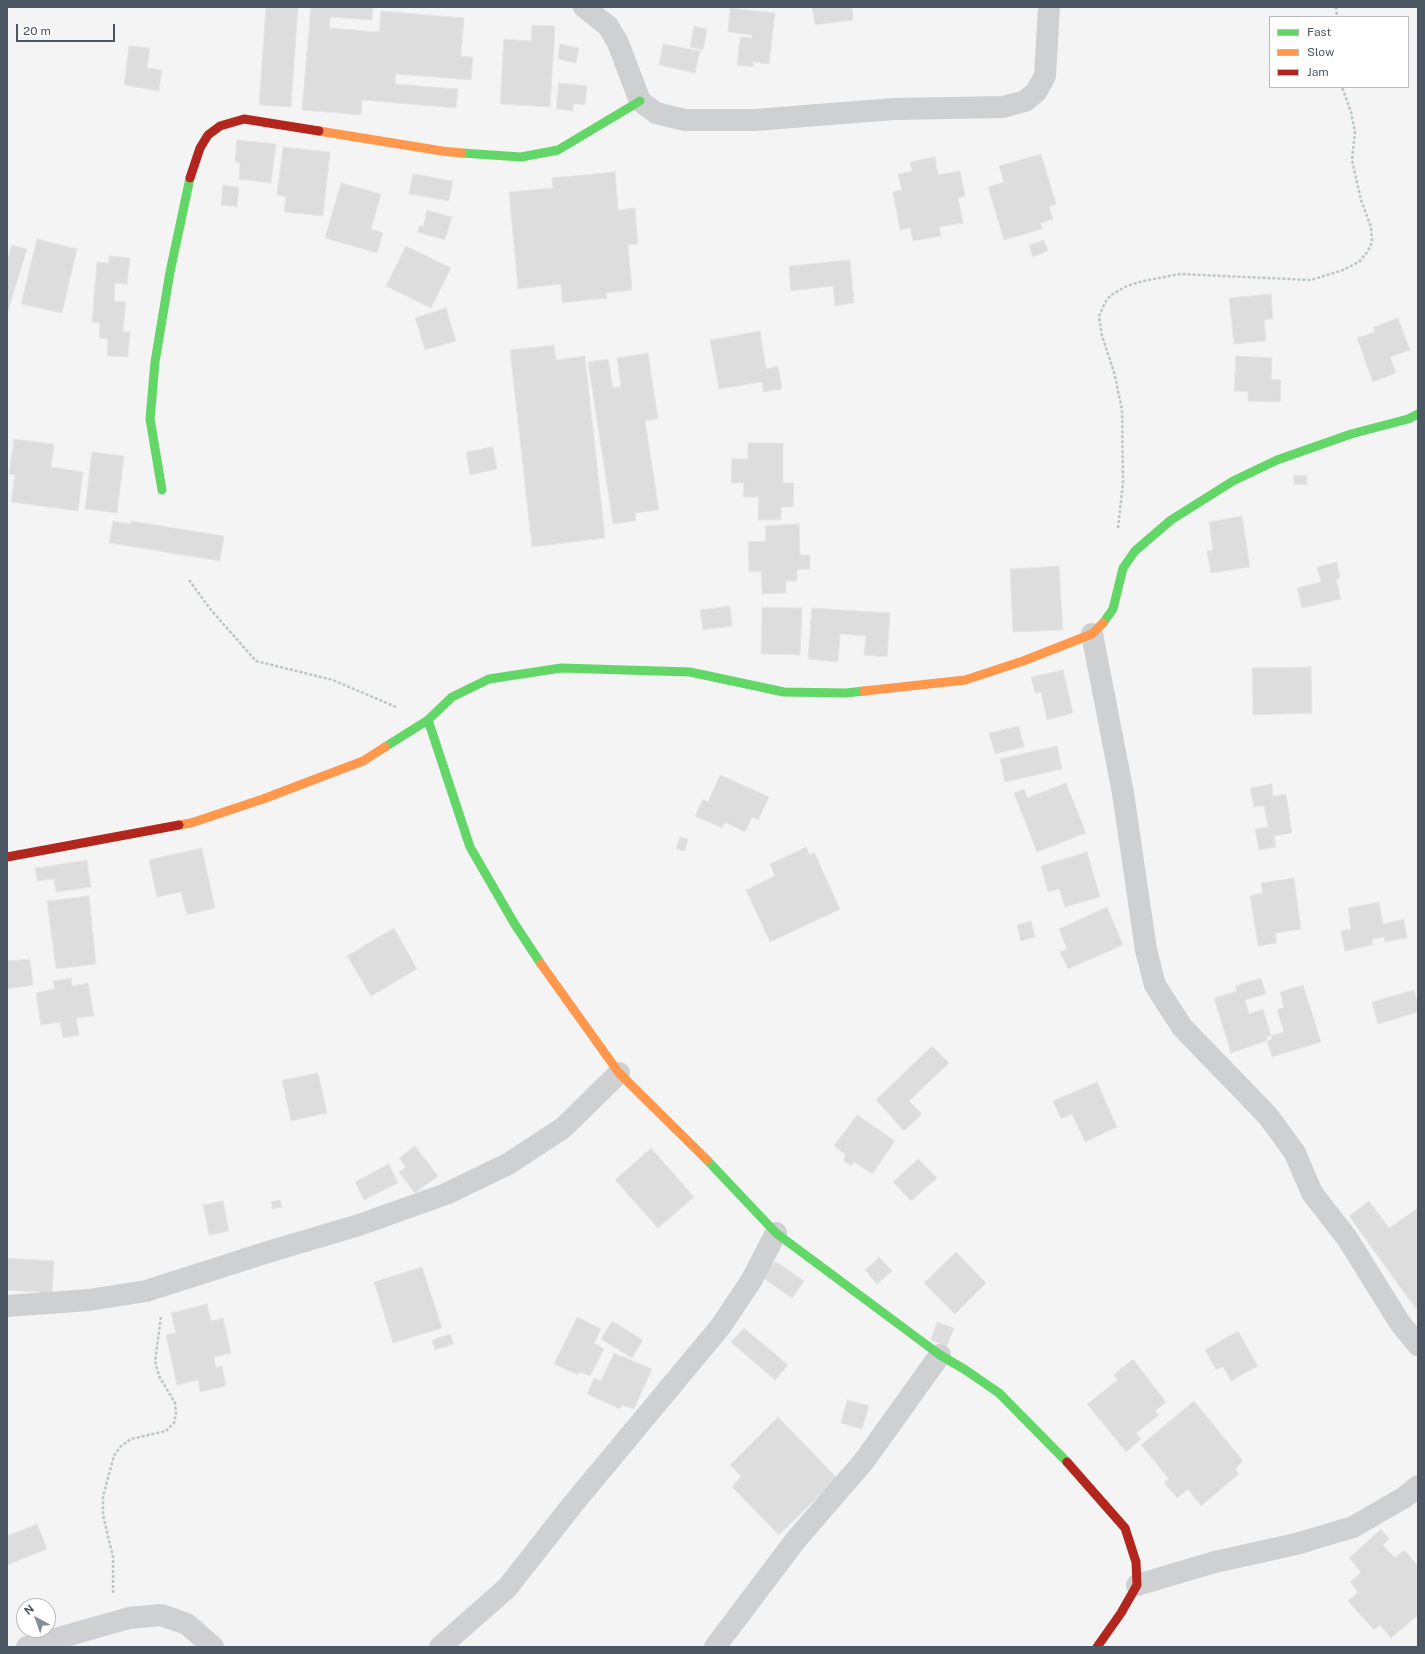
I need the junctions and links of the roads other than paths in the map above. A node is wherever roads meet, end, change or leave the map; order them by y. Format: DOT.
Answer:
graph roads {
  1 [pos="584,7"];
  2 [pos="1048,7"];
  3 [pos="640,101"];
  4 [pos="1418,414"];
  5 [pos="162,490"];
  6 [pos="1092,634"];
  7 [pos="428,720"];
  8 [pos="7,856"];
  9 [pos="619,1073"];
  10 [pos="776,1233"];
  11 [pos="7,1306"];
  12 [pos="1418,1345"];
  13 [pos="940,1355"];
  14 [pos="1418,1486"];
  15 [pos="1137,1585"];
  16 [pos="27,1647"];
  17 [pos="213,1647"];
  18 [pos="440,1647"];
  19 [pos="715,1647"];
  20 [pos="1096,1647"];
  1 -- 3 [label="street"];
  2 -- 3 [label="street"];
  3 -- 5 [label="street"];
  4 -- 6 [label="street"];
  6 -- 7 [label="street"];
  6 -- 12 [label="street"];
  7 -- 8 [label="street"];
  7 -- 9 [label="street"];
  9 -- 10 [label="street"];
  9 -- 11 [label="street"];
  10 -- 13 [label="street"];
  10 -- 18 [label="street"];
  13 -- 15 [label="street"];
  13 -- 19 [label="street"];
  14 -- 15 [label="street"];
  15 -- 20 [label="street"];
  16 -- 17 [label="street"];
}
